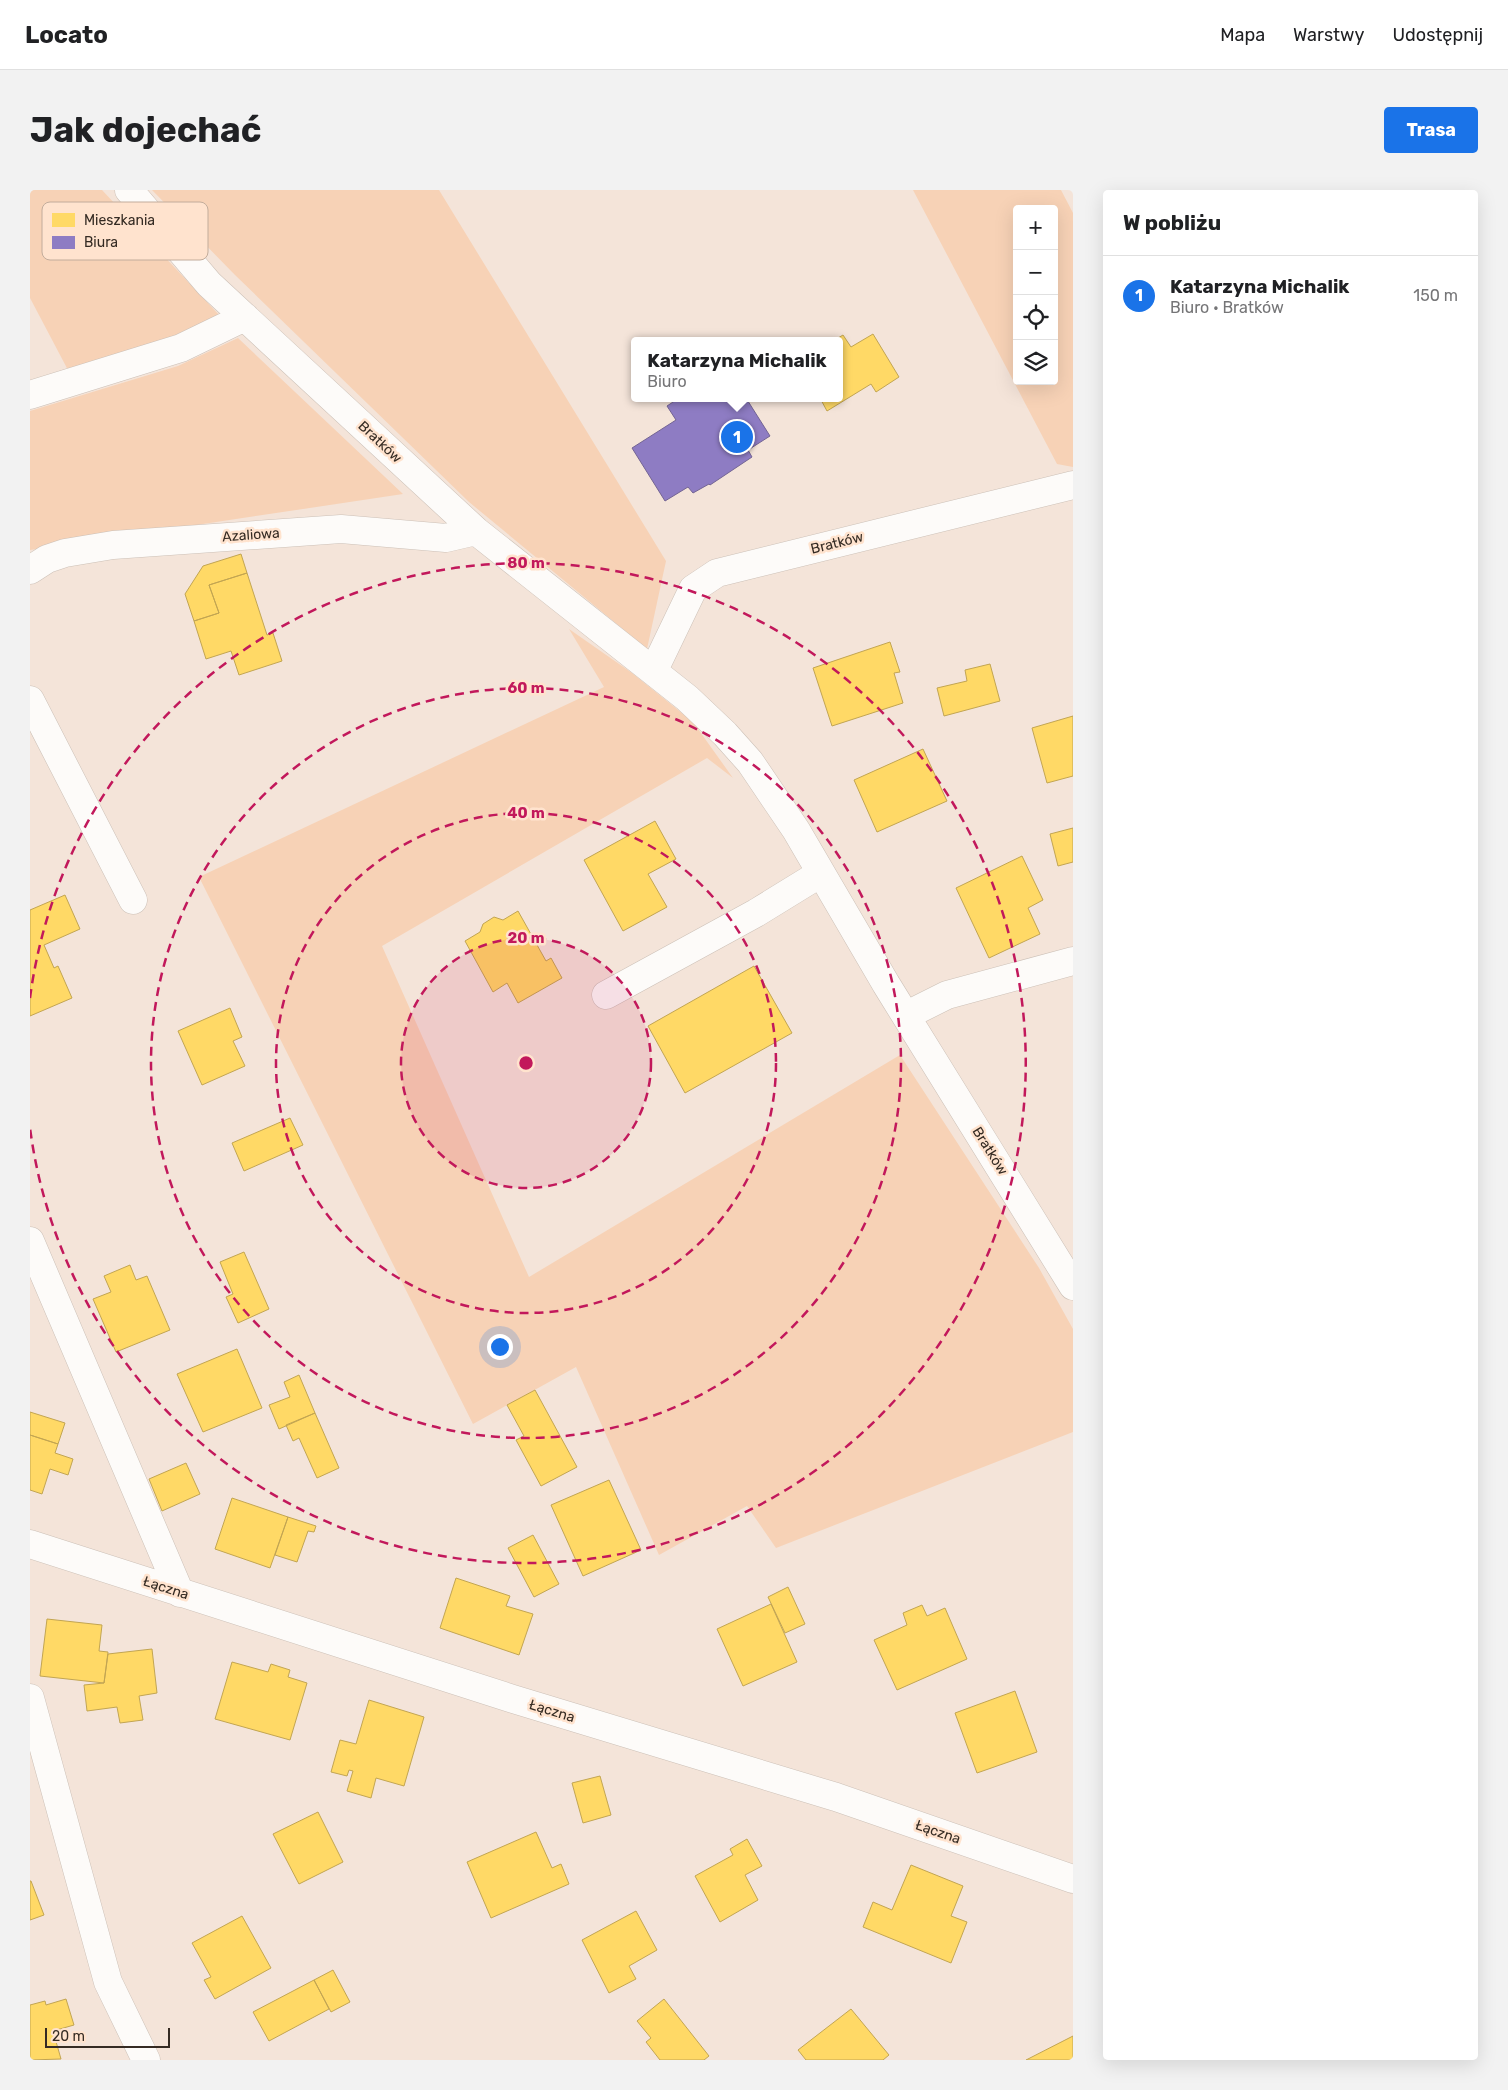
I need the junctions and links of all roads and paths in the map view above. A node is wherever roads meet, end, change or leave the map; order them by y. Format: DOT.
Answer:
graph roads {
  1 [pos="129,190"];
  2 [pos="139,202"];
  3 [pos="189,260"];
  4 [pos="245,317"];
  5 [pos="30,395"];
  6 [pos="1073,485"];
  7 [pos="476,531"];
  8 [pos="30,570"];
  9 [pos="654,670"];
  10 [pos="30,700"];
  11 [pos="820,873"];
  12 [pos="133,900"];
  13 [pos="1073,962"];
  14 [pos="606,995"];
  15 [pos="906,1015"];
  16 [pos="30,1241"];
  17 [pos="1073,1286"];
  18 [pos="30,1544"];
  19 [pos="180,1593"];
  20 [pos="30,1698"];
  21 [pos="1073,1879"];
  22 [pos="146,2060"];
  1 -- 2 [label="street, Bratków"];
  3 -- 4 [label="street, Bratków"];
  4 -- 5 [label="street"];
  4 -- 7 [label="street, Bratków"];
  6 -- 9 [label="street, Bratków"];
  7 -- 8 [label="street, Azaliowa"];
  7 -- 9 [label="street, Bratków"];
  9 -- 11 [label="street, Bratków"];
  10 -- 12 [label="street"];
  11 -- 14 [label="street"];
  11 -- 15 [label="street, Bratków"];
  13 -- 15 [label="street"];
  15 -- 17 [label="street, Bratków"];
  16 -- 19 [label="street"];
  18 -- 19 [label="street, Łączna"];
  19 -- 21 [label="street, Łączna"];
  20 -- 22 [label="street"];
}
